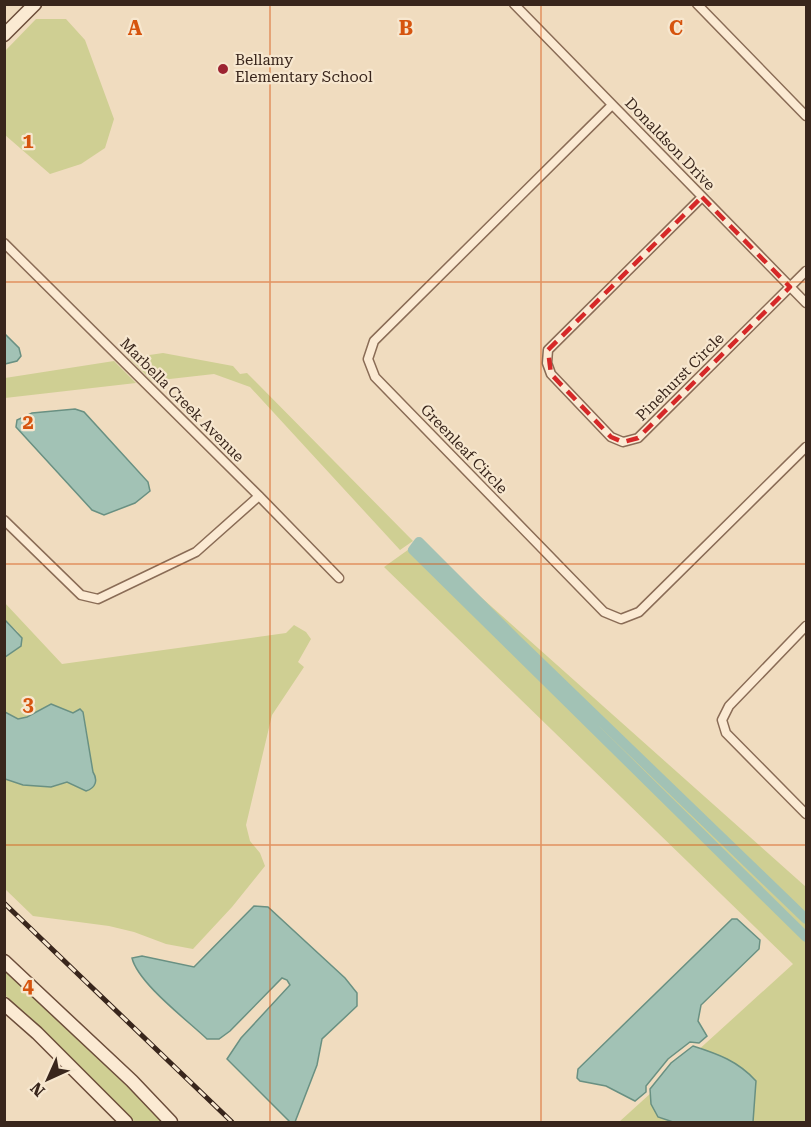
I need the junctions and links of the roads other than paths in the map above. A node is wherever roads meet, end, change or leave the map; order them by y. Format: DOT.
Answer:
graph roads {
  1 [pos="35,4"];
  2 [pos="514,4"];
  3 [pos="697,4"];
  4 [pos="4,35"];
  5 [pos="612,105"];
  6 [pos="807,116"];
  7 [pos="702,196"];
  8 [pos="4,243"];
  9 [pos="807,271"];
  10 [pos="790,287"];
  11 [pos="807,303"];
  12 [pos="807,447"];
  13 [pos="259,496"];
  14 [pos="4,520"];
  15 [pos="339,578"];
  16 [pos="807,626"];
  17 [pos="799,633"];
  18 [pos="807,640"];
  19 [pos="807,814"];
  20 [pos="4,961"];
  21 [pos="4,1004"];
  22 [pos="126,1122"];
  23 [pos="171,1122"];
  1 -- 4 [label="main road"];
  2 -- 5 [label="street, Donaldson Drive"];
  3 -- 6 [label="street"];
  5 -- 7 [label="street, Donaldson Drive"];
  5 -- 12 [label="street, Greenleaf Circle"];
  7 -- 10 [label="street, Donaldson Drive"];
  7 -- 10 [label="street, Pinehurst Circle"];
  8 -- 13 [label="street, Marbella Creek Avenue"];
  9 -- 10 [label="street"];
  10 -- 11 [label="street, Donaldson Drive"];
  13 -- 14 [label="street"];
  13 -- 15 [label="street, Marbella Creek Avenue"];
  16 -- 17 [label="street"];
  17 -- 18 [label="street"];
  17 -- 19 [label="street"];
  20 -- 23 [label="main road"];
  21 -- 22 [label="main road"];
}
